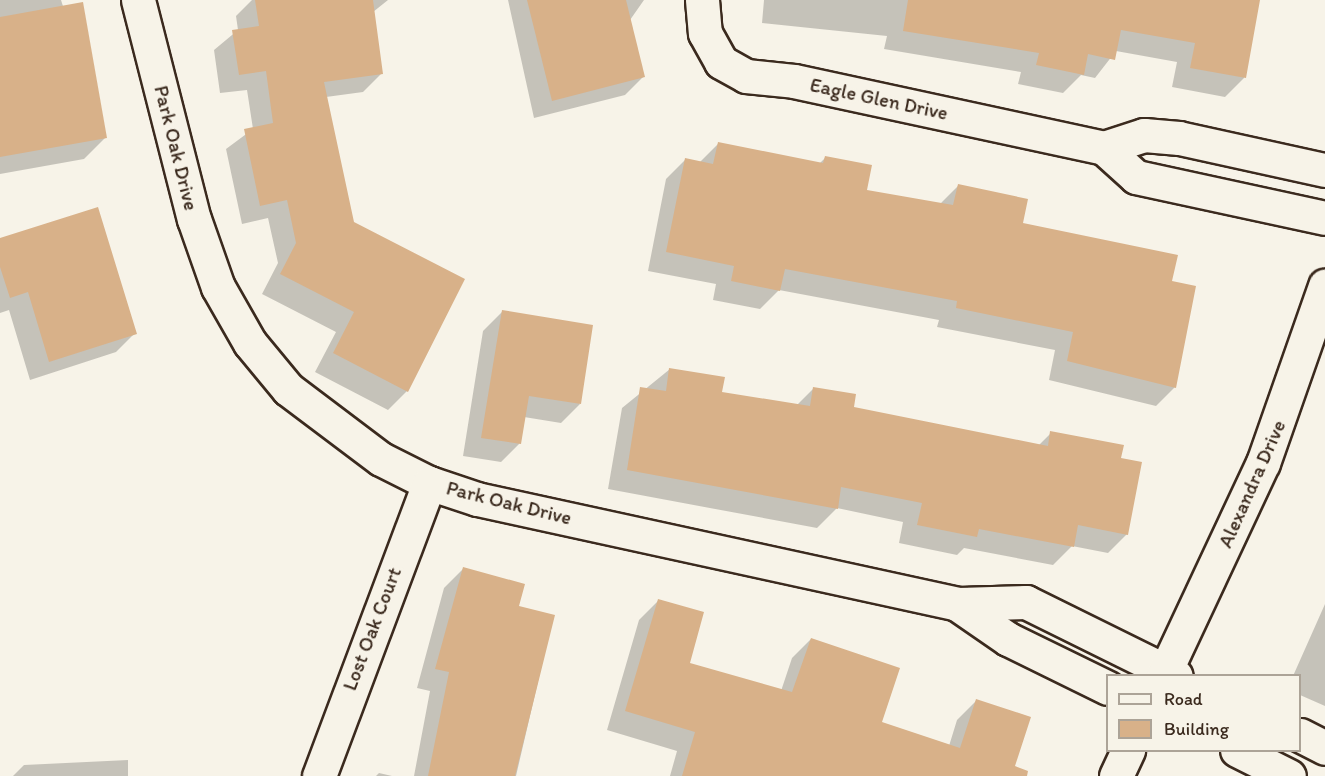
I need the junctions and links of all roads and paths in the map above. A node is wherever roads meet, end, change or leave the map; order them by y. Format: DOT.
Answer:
graph roads {
  1 [pos="138,0"];
  2 [pos="702,0"];
  3 [pos="1104,148"];
  4 [pos="1229,148"];
  5 [pos="1325,170"];
  6 [pos="1218,197"];
  7 [pos="1325,218"];
  8 [pos="1325,286"];
  9 [pos="429,483"];
  10 [pos="957,604"];
  11 [pos="1074,626"];
  12 [pos="1056,663"];
  13 [pos="1169,674"];
  14 [pos="1106,688"];
  15 [pos="1301,736"];
  16 [pos="1325,748"];
  17 [pos="1127,752"];
  18 [pos="1253,754"];
  19 [pos="319,776"];
  20 [pos="1116,776"];
  21 [pos="1289,776"];
  1 -- 9 [label="street, Park Oak Drive"];
  2 -- 3 [label="street, Eagle Glen Drive"];
  3 -- 4 [label="street"];
  3 -- 6 [label="street, Eagle Glen Drive"];
  4 -- 5 [label="street"];
  4 -- 6 [label="street"];
  6 -- 7 [label="street, Eagle Glen Drive"];
  8 -- 13 [label="street, Alexandra Drive"];
  9 -- 10 [label="street, Park Oak Drive"];
  9 -- 19 [label="street, Lost Oak Court"];
  10 -- 11 [label="street, Park Oak Drive"];
  10 -- 12 [label="street, Park Oak Drive"];
  11 -- 12 [label="street"];
  11 -- 13 [label="street, Park Oak Drive"];
  12 -- 14 [label="street, Park Oak Drive"];
  15 -- 16 [label="street"];
  17 -- 20 [label="street"];
  18 -- 21 [label="street"];
}
